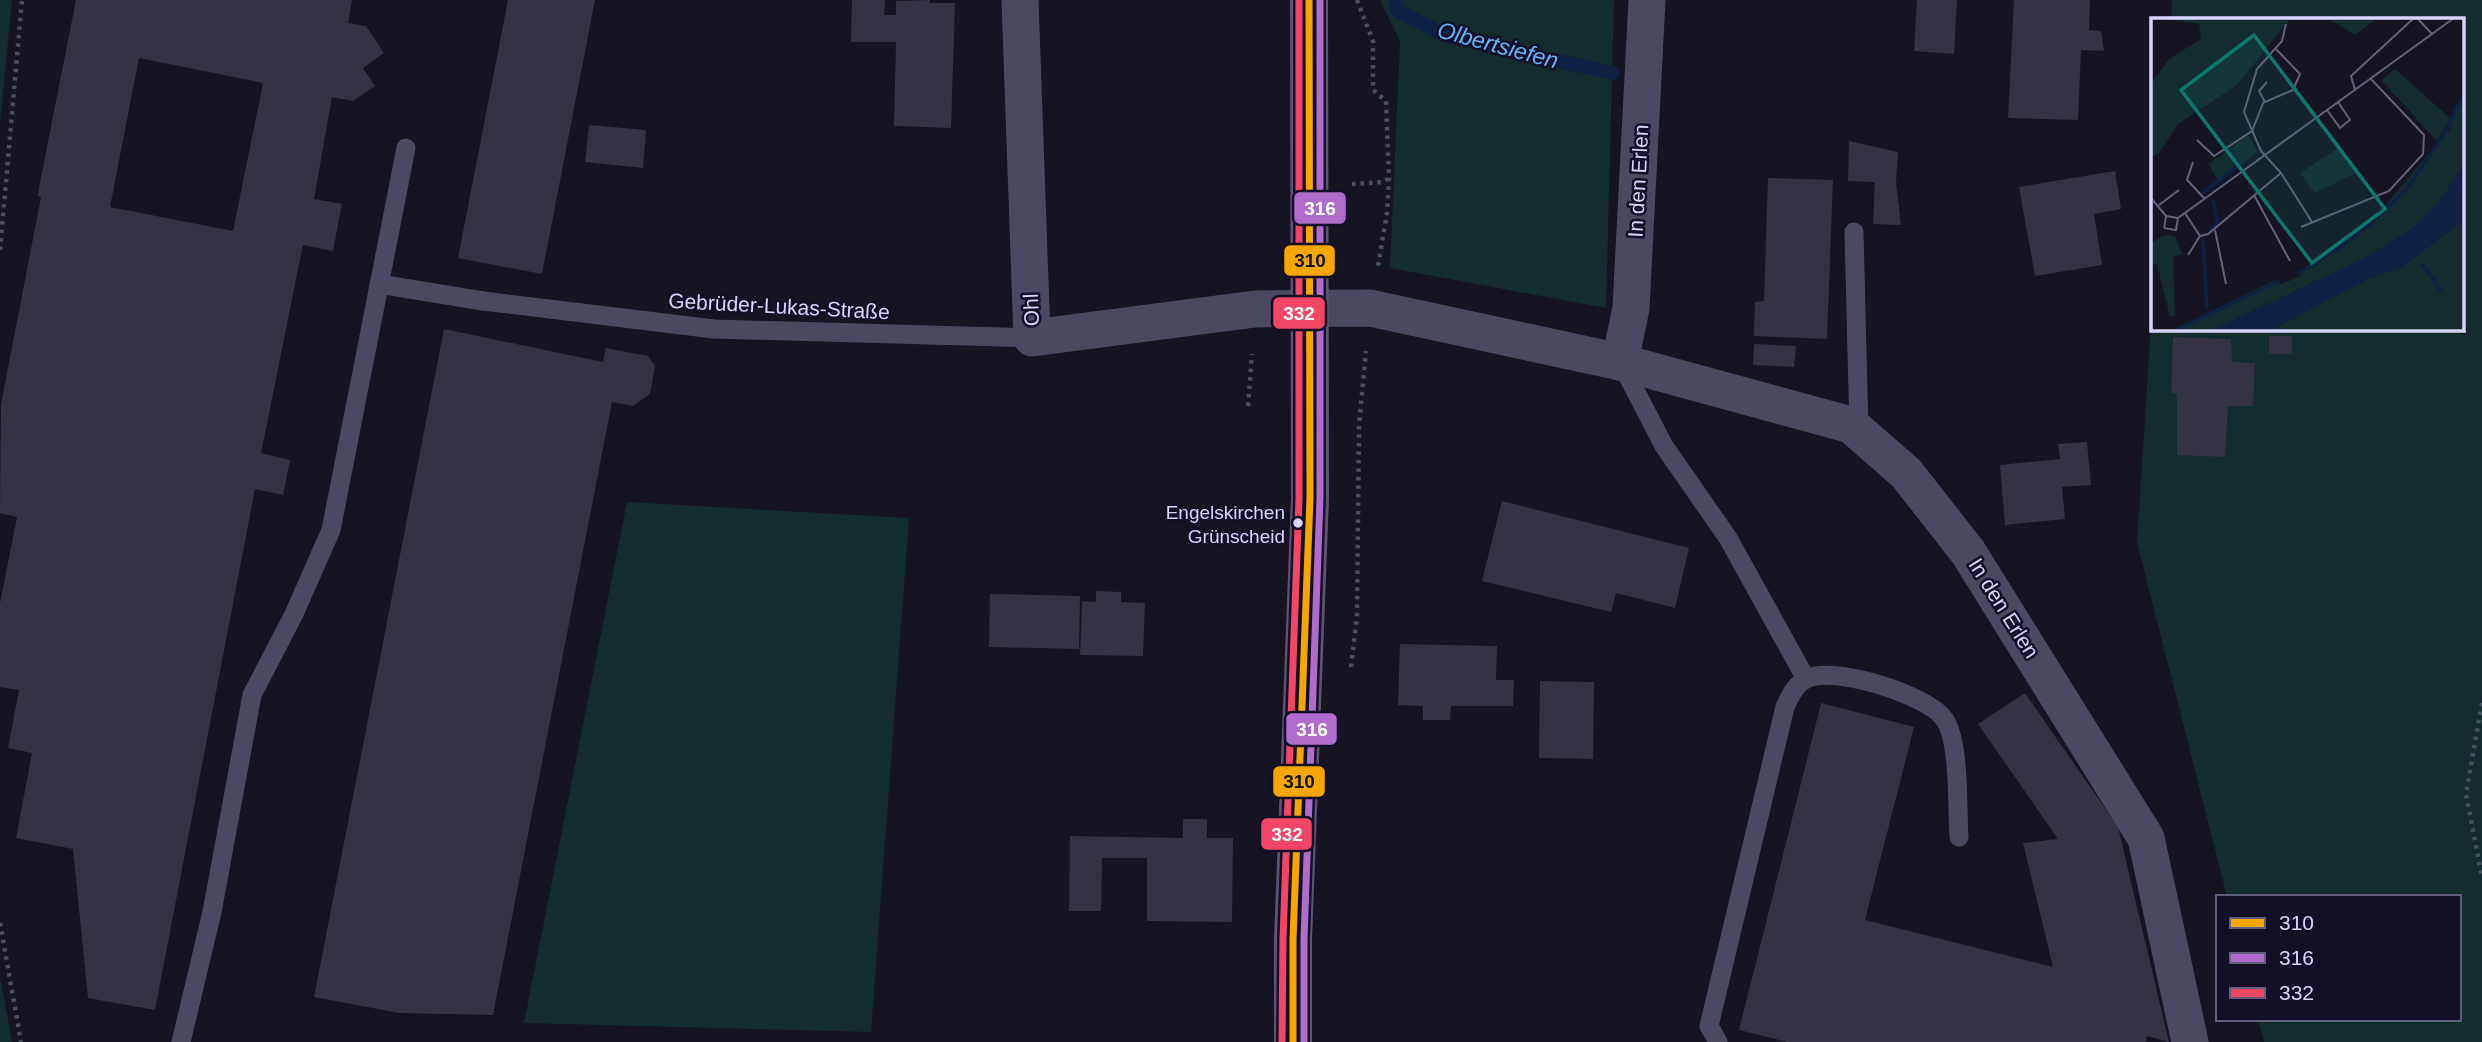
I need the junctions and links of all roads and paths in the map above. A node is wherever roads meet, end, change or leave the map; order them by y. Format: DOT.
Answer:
graph roads {
  1 [pos="22,0"];
  2 [pos="1020,0"];
  3 [pos="1309,0"];
  4 [pos="1357,0"];
  5 [pos="1647,0"];
  6 [pos="406,148"];
  7 [pos="1854,232"];
  8 [pos="0,250"];
  9 [pos="379,284"];
  10 [pos="1311,307"];
  11 [pos="1370,308"];
  12 [pos="1255,309"];
  13 [pos="1032,338"];
  14 [pos="1620,362"];
  15 [pos="1248,406"];
  16 [pos="1859,432"];
  17 [pos="1350,679"];
  18 [pos="1806,679"];
  19 [pos="2482,703"];
  20 [pos="1959,837"];
  21 [pos="2482,877"];
  22 [pos="0,923"];
  23 [pos="21,1042"];
  24 [pos="181,1042"];
  25 [pos="1293,1042"];
  26 [pos="1718,1042"];
  27 [pos="2190,1042"];
  1 -- 8 [label="path"];
  2 -- 13 [label="street, Ohl"];
  3 -- 10 [label="main road"];
  4 -- 11 [label="path"];
  5 -- 14 [label="street, In den Erlen"];
  6 -- 9 [label="lane"];
  7 -- 16 [label="lane"];
  9 -- 13 [label="lane, Gebrüder-Lukas-Straße"];
  9 -- 24 [label="lane"];
  10 -- 11 [label="street, In den Erlen"];
  10 -- 12 [label="street, Ohl"];
  10 -- 25 [label="main road"];
  11 -- 14 [label="street, In den Erlen"];
  11 -- 17 [label="path"];
  12 -- 13 [label="street, Ohl"];
  12 -- 15 [label="path"];
  14 -- 16 [label="street, In den Erlen"];
  14 -- 18 [label="lane"];
  16 -- 27 [label="street, In den Erlen"];
  18 -- 20 [label="lane"];
  18 -- 26 [label="lane"];
  19 -- 21 [label="path"];
  22 -- 23 [label="path"];
}
